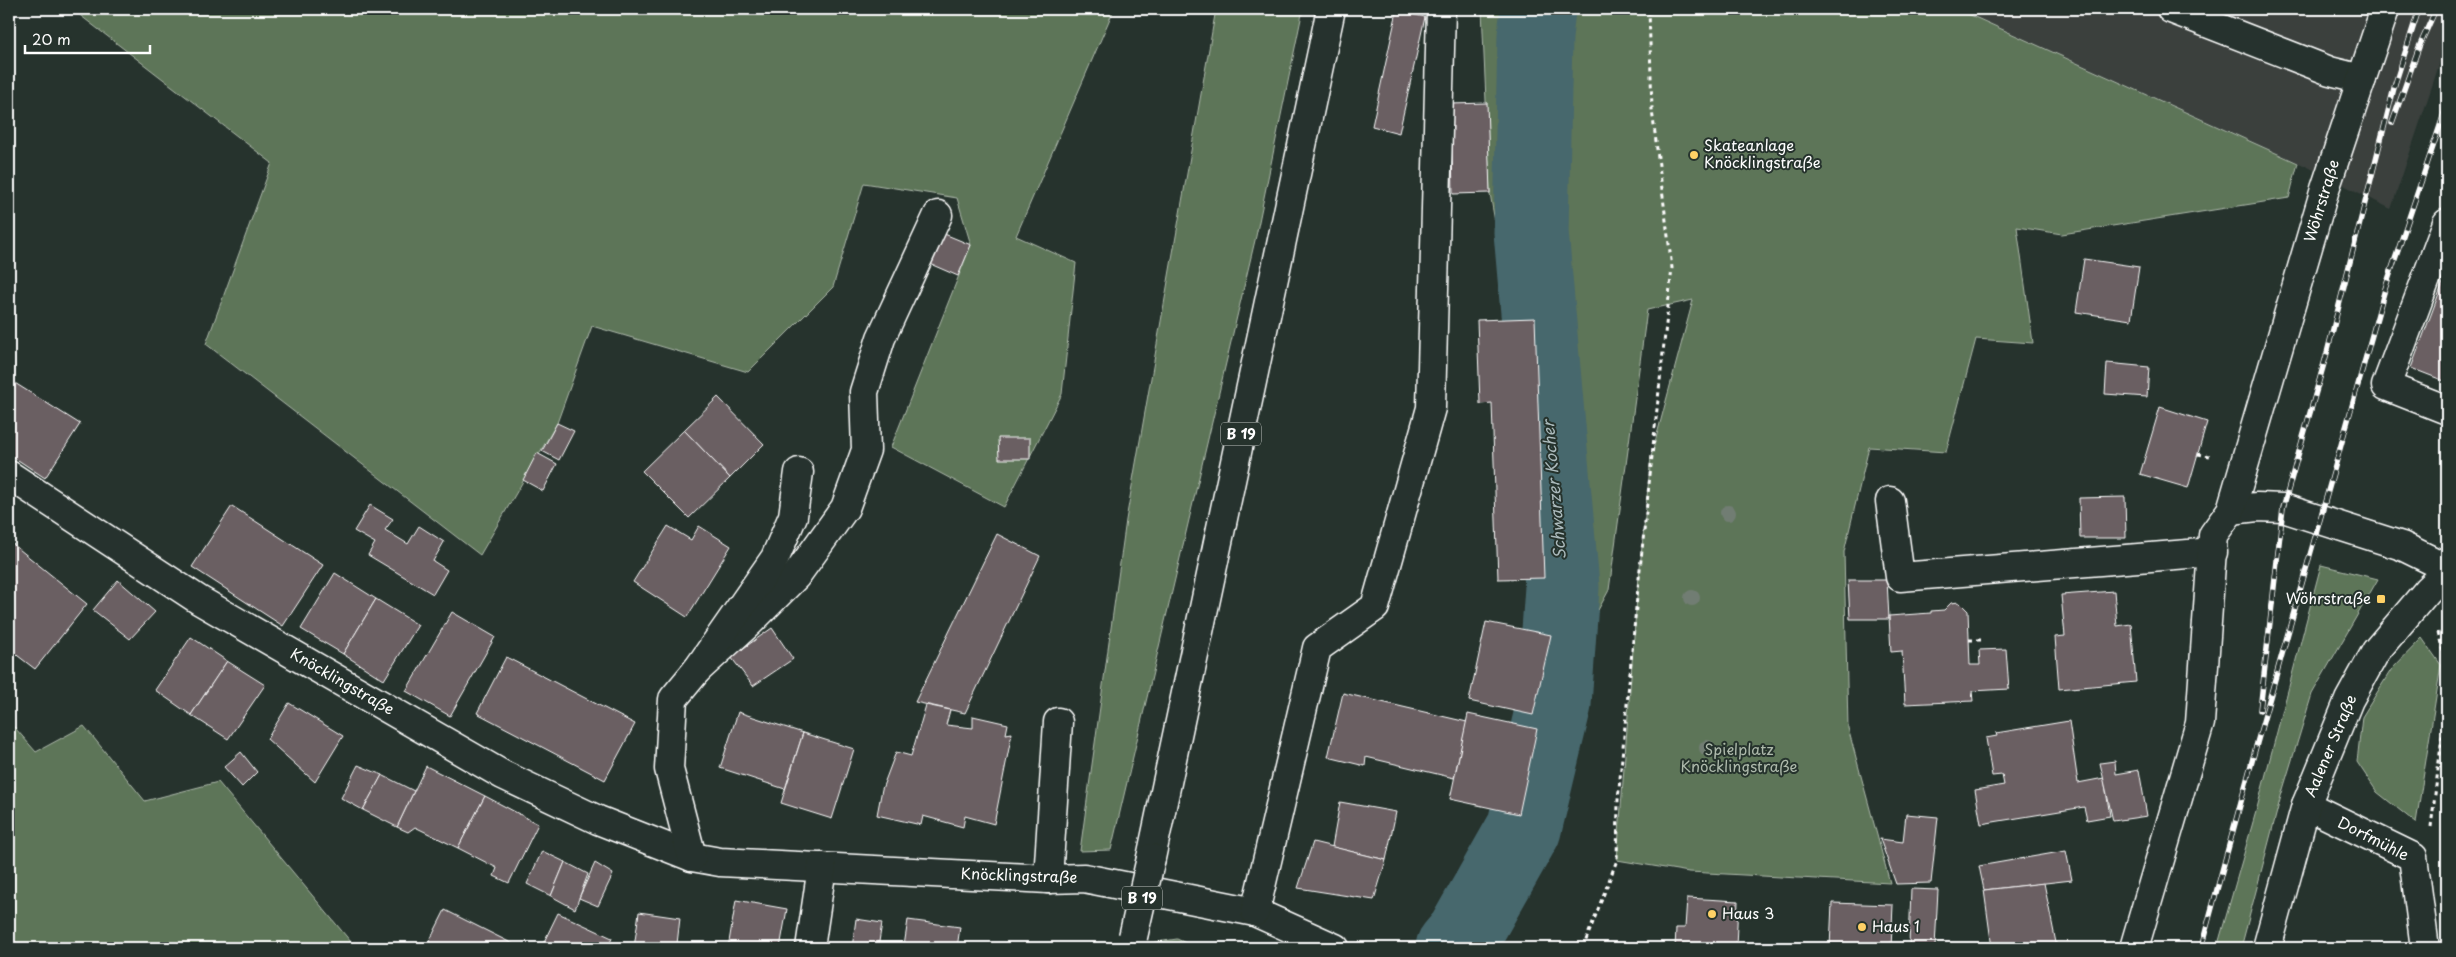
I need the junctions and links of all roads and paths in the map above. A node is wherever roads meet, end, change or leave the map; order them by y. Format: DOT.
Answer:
graph roads {
  1 [pos="1331,9"];
  2 [pos="1441,9"];
  3 [pos="1648,9"];
  4 [pos="2171,9"];
  5 [pos="2384,9"];
  6 [pos="2362,79"];
  7 [pos="938,215"];
  8 [pos="2447,223"];
  9 [pos="2447,410"];
  10 [pos="2198,454"];
  11 [pos="2209,456"];
  12 [pos="799,472"];
  13 [pos="9,475"];
  14 [pos="1890,501"];
  15 [pos="2231,510"];
  16 [pos="2213,552"];
  17 [pos="2447,570"];
  18 [pos="1969,640"];
  19 [pos="1982,640"];
  20 [pos="696,670"];
  21 [pos="2447,696"];
  22 [pos="1058,722"];
  23 [pos="2306,805"];
  24 [pos="692,857"];
  25 [pos="2413,857"];
  26 [pos="822,867"];
  27 [pos="1048,879"];
  28 [pos="1255,912"];
  29 [pos="1131,943"];
  30 [pos="810,948"];
  31 [pos="1335,948"];
  32 [pos="1583,948"];
  33 [pos="2134,948"];
  34 [pos="2267,948"];
  35 [pos="2425,948"];
  1 -- 29 [label="main road, B 19, bridge"];
  2 -- 28 [label="main road"];
  3 -- 32 [label="path"];
  4 -- 6 [label="main road"];
  5 -- 6 [label="main road, Wöhrstraße"];
  6 -- 15 [label="main road, Wöhrstraße"];
  7 -- 20 [label="main road"];
  8 -- 9 [label="main road"];
  10 -- 11 [label="path"];
  12 -- 20 [label="main road"];
  13 -- 24 [label="main road, Knöcklingstraße"];
  14 -- 16 [label="main road"];
  15 -- 16 [label="main road, Wöhrstraße"];
  15 -- 17 [label="main road"];
  16 -- 33 [label="main road, Wöhrstraße"];
  17 -- 23 [label="main road, Aalener Straße"];
  18 -- 19 [label="path"];
  20 -- 24 [label="main road"];
  21 -- 25 [label="path"];
  22 -- 27 [label="main road"];
  23 -- 25 [label="main road, Dorfmühle"];
  23 -- 34 [label="main road, Aalener Straße"];
  24 -- 26 [label="main road, Knöcklingstraße"];
  25 -- 35 [label="main road, Dorfmühle"];
  26 -- 27 [label="main road, Knöcklingstraße"];
  26 -- 30 [label="main road"];
  27 -- 28 [label="main road, Knöcklingstraße"];
  28 -- 31 [label="main road, Knöcklingstraße"];
}
